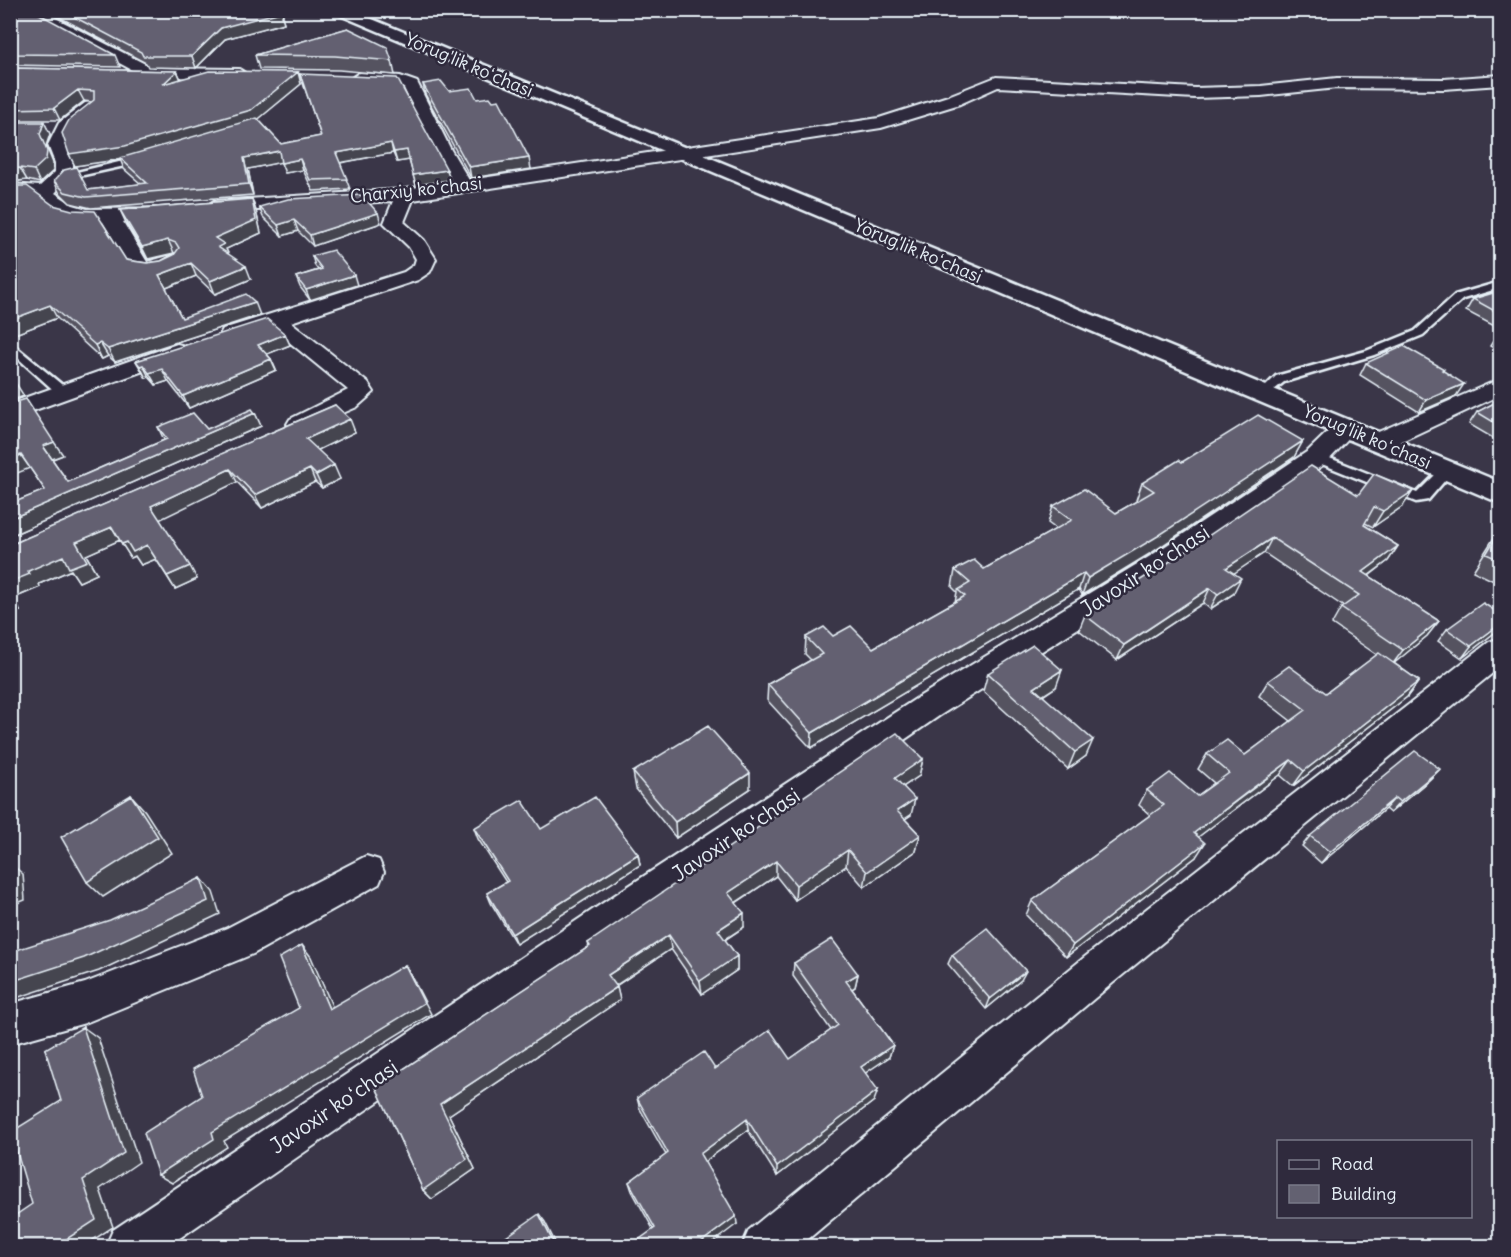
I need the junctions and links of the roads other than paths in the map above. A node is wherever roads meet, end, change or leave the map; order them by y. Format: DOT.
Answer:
graph roads {
  1 [pos="335,10"];
  2 [pos="25,17"];
  3 [pos="109,72"];
  4 [pos="150,73"];
  5 [pos="259,75"];
  6 [pos="339,77"];
  7 [pos="1500,80"];
  8 [pos="91,107"];
  9 [pos="43,127"];
  10 [pos="65,127"];
  11 [pos="684,154"];
  12 [pos="148,158"];
  13 [pos="61,177"];
  14 [pos="464,186"];
  15 [pos="10,190"];
  16 [pos="45,192"];
  17 [pos="405,195"];
  18 [pos="110,216"];
  19 [pos="172,261"];
  20 [pos="1500,285"];
  21 [pos="274,319"];
  22 [pos="10,345"];
  23 [pos="1500,386"];
  24 [pos="63,392"];
  25 [pos="1264,394"];
  26 [pos="10,412"];
  27 [pos="1346,429"];
  28 [pos="273,435"];
  29 [pos="1378,442"];
  30 [pos="1317,457"];
  31 [pos="1447,471"];
  32 [pos="1500,493"];
  33 [pos="1500,650"];
  34 [pos="366,872"];
  35 [pos="10,1024"];
  36 [pos="129,1246"];
  37 [pos="765,1246"];
  1 -- 11 [label="main road, Yorug'lik koʻchasi"];
  2 -- 4 [label="street"];
  3 -- 4 [label="street"];
  4 -- 5 [label="street"];
  6 -- 14 [label="street"];
  7 -- 11 [label="street, Charxiy koʻchasi"];
  8 -- 10 [label="street"];
  9 -- 10 [label="street"];
  10 -- 13 [label="street"];
  11 -- 14 [label="street, Charxiy koʻchasi"];
  11 -- 25 [label="main road, Yorug'lik koʻchasi"];
  12 -- 13 [label="lane"];
  13 -- 16 [label="street"];
  14 -- 17 [label="street, Charxiy koʻchasi"];
  15 -- 16 [label="street"];
  16 -- 18 [label="street, Charxiy koʻchasi"];
  17 -- 18 [label="street, Charxiy koʻchasi"];
  17 -- 21 [label="street"];
  18 -- 19 [label="street"];
  20 -- 25 [label="lane"];
  21 -- 24 [label="street"];
  21 -- 28 [label="street"];
  22 -- 24 [label="lane"];
  23 -- 29 [label="street"];
  24 -- 26 [label="street"];
  25 -- 27 [label="main road, Yorug'lik koʻchasi"];
  27 -- 29 [label="main road, Yorug'lik koʻchasi"];
  27 -- 30 [label="street, Javoxir koʻchasi"];
  29 -- 31 [label="main road, Yorug'lik koʻchasi"];
  30 -- 31 [label="lane"];
  30 -- 36 [label="street, Javoxir koʻchasi"];
  31 -- 32 [label="main road, Yorug'lik koʻchasi"];
  33 -- 37 [label="street"];
  34 -- 35 [label="street"];
}
